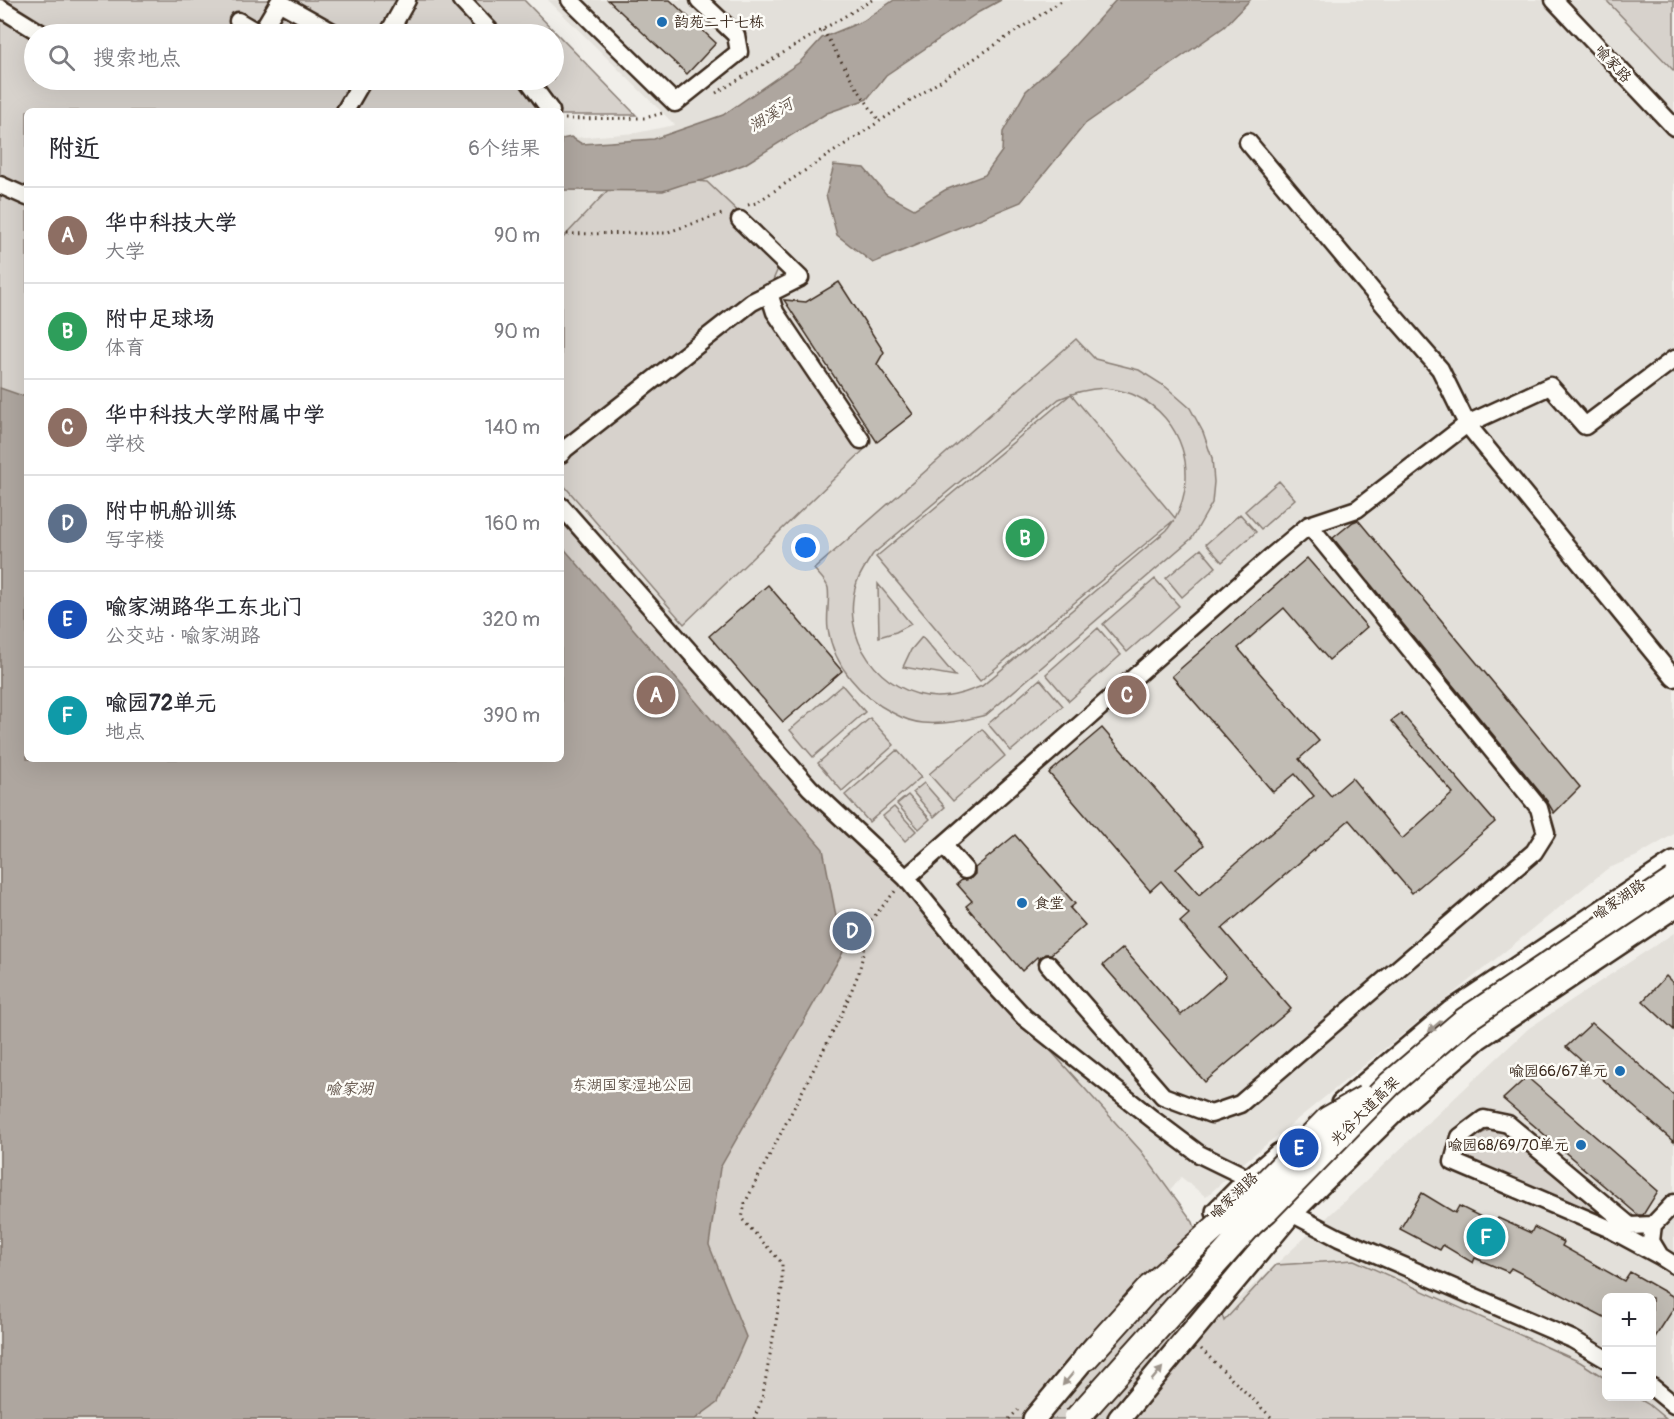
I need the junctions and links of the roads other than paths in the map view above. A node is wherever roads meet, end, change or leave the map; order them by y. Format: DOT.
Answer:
graph roads {
  1 [pos="407,0"];
  2 [pos="460,0"];
  3 [pos="699,0"];
  4 [pos="1556,1"];
  5 [pos="581,4"];
  6 [pos="0,8"];
  7 [pos="238,21"];
  8 [pos="26,24"];
  9 [pos="243,24"];
  10 [pos="266,24"];
  11 [pos="318,24"];
  12 [pos="394,24"];
  13 [pos="483,24"];
  14 [pos="357,90"];
  15 [pos="535,90"];
  16 [pos="347,108"];
  17 [pos="549,108"];
  18 [pos="1674,127"];
  19 [pos="1248,142"];
  20 [pos="0,185"];
  21 [pos="24,196"];
  22 [pos="739,212"];
  23 [pos="769,293"];
  24 [pos="1674,359"];
  25 [pos="1467,424"];
  26 [pos="861,440"];
  27 [pos="564,450"];
  28 [pos="564,509"];
  29 [pos="1309,525"];
  30 [pos="1674,678"];
  31 [pos="944,846"];
  32 [pos="1674,863"];
  33 [pos="965,870"];
  34 [pos="906,878"];
  35 [pos="1674,880"];
  36 [pos="1674,891"];
  37 [pos="1674,907"];
  38 [pos="1048,964"];
  39 [pos="1390,1084"];
  40 [pos="1248,1181"];
  41 [pos="1674,1203"];
  42 [pos="1291,1213"];
  43 [pos="1653,1226"];
  44 [pos="1667,1260"];
  45 [pos="1602,1357"];
  46 [pos="1086,1358"];
  47 [pos="1656,1390"];
  48 [pos="1674,1405"];
  49 [pos="1034,1419"];
  50 [pos="1076,1419"];
  51 [pos="1096,1419"];
  52 [pos="1119,1419"];
  1 -- 12 [label="street"];
  2 -- 13 [label="street"];
  3 -- 5 [label="street"];
  4 -- 18 [label="street, 喻家路"];
  6 -- 8 [label="street"];
  7 -- 9 [label="street"];
  10 -- 11 [label="street"];
  14 -- 16 [label="street"];
  15 -- 17 [label="street"];
  19 -- 25 [label="street"];
  20 -- 21 [label="street"];
  22 -- 23 [label="street"];
  23 -- 26 [label="street"];
  23 -- 27 [label="street"];
  24 -- 25 [label="street"];
  25 -- 29 [label="street"];
  25 -- 30 [label="street"];
  28 -- 34 [label="street"];
  29 -- 31 [label="street"];
  29 -- 38 [label="street"];
  31 -- 33 [label="street"];
  31 -- 34 [label="street"];
  32 -- 40 [label="main road, 喻家湖路, one-way"];
  34 -- 40 [label="street"];
  35 -- 39 [label="highway, 光谷大道高架, bridge"];
  36 -- 51 [label="highway, 光谷大道高架"];
  37 -- 42 [label="main road"];
  39 -- 46 [label="highway, bridge"];
  39 -- 50 [label="highway, 光谷大道高架, bridge"];
  40 -- 42 [label="street"];
  40 -- 46 [label="main road, 喻家湖路"];
  41 -- 43 [label="street"];
  42 -- 45 [label="street"];
  52 -- 42 [label="main road, one-way"];
  43 -- 44 [label="street"];
  43 -- 44 [label="street"];
  46 -- 49 [label="main road, 喻家湖路, one-way"];
  47 -- 48 [label="street"];
}
